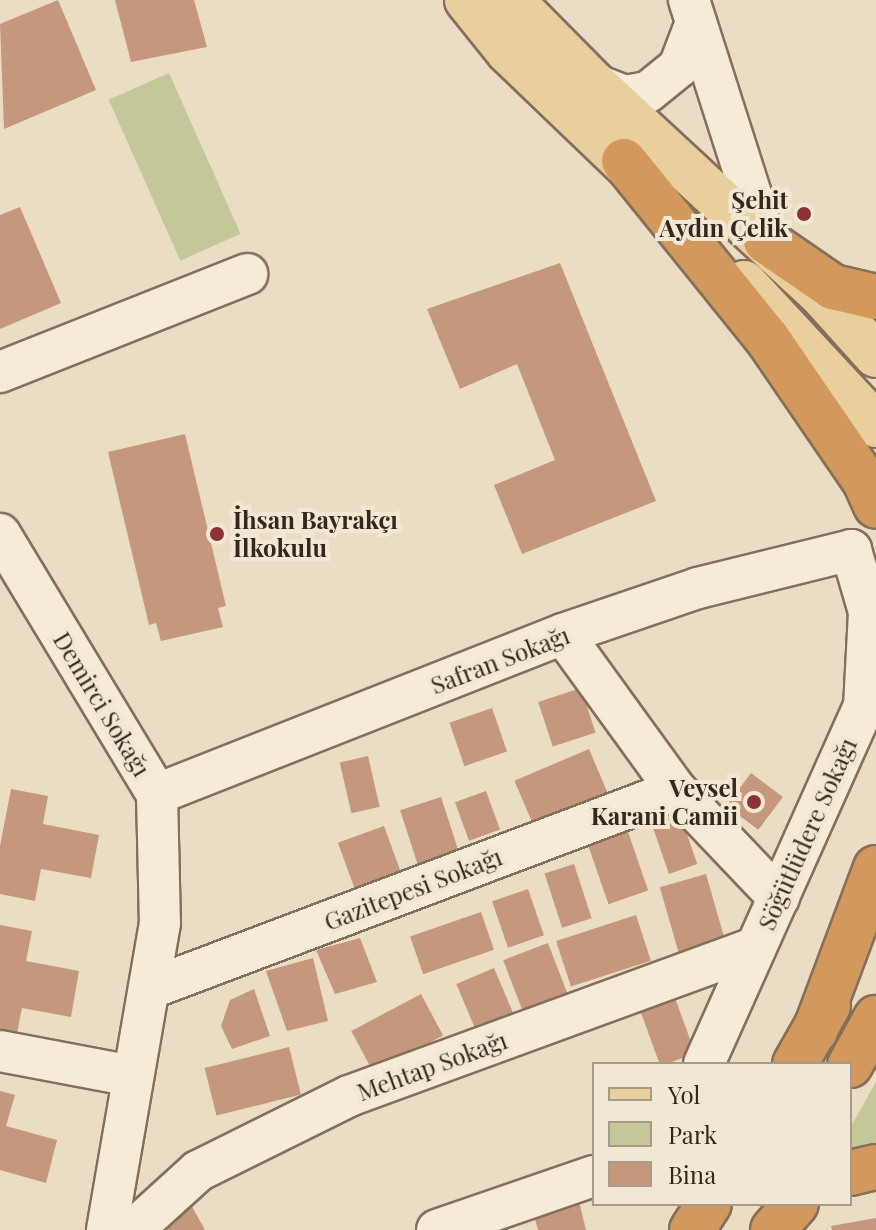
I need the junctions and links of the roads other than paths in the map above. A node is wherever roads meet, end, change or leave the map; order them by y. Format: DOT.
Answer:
graph roads {
  1 [pos="467,0"];
  2 [pos="511,0"];
  3 [pos="692,12"];
  4 [pos="594,84"];
  5 [pos="624,161"];
  6 [pos="766,241"];
  7 [pos="247,274"];
  8 [pos="876,297"];
  9 [pos="876,355"];
  10 [pos="0,372"];
  11 [pos="876,425"];
  12 [pos="876,506"];
  13 [pos="0,534"];
  14 [pos="851,550"];
  15 [pos="563,634"];
  16 [pos="676,790"];
  17 [pos="157,794"];
  18 [pos="876,868"];
  19 [pos="779,898"];
  20 [pos="876,916"];
  21 [pos="756,947"];
  22 [pos="149,989"];
  23 [pos="876,1018"];
  24 [pos="805,1048"];
  25 [pos="0,1051"];
  26 [pos="705,1062"];
  27 [pos="852,1062"];
  28 [pos="132,1076"];
  29 [pos="876,1167"];
  30 [pos="852,1173"];
  31 [pos="592,1177"];
  32 [pos="708,1206"];
  33 [pos="768,1206"];
  34 [pos="794,1206"];
  35 [pos="107,1230"];
  36 [pos="133,1230"];
  37 [pos="437,1230"];
  38 [pos="692,1230"];
  39 [pos="752,1230"];
  40 [pos="773,1230"];
  1 -- 5 [label="main road"];
  2 -- 4 [label="main road"];
  3 -- 4 [label="street"];
  3 -- 6 [label="street"];
  4 -- 6 [label="main road"];
  5 -- 11 [label="main road"];
  5 -- 12 [label="highway"];
  6 -- 8 [label="highway"];
  6 -- 9 [label="main road"];
  7 -- 10 [label="street"];
  13 -- 17 [label="street, Demirci Sokağı"];
  14 -- 15 [label="street, Safran Sokağı"];
  14 -- 19 [label="street, Söğütlüdere Sokağı"];
  15 -- 16 [label="street"];
  15 -- 17 [label="street, Safran Sokağı"];
  16 -- 19 [label="street"];
  16 -- 22 [label="street, Gazitepesi Sokağı"];
  17 -- 22 [label="street, Demirci Sokağı"];
  18 -- 24 [label="highway"];
  19 -- 21 [label="street, Söğütlüdere Sokağı"];
  20 -- 24 [label="highway"];
  21 -- 26 [label="street, Söğütlüdere Sokağı"];
  21 -- 36 [label="street, Mehtap Sokağı"];
  22 -- 28 [label="street, Demirci Sokağı"];
  23 -- 27 [label="highway"];
  25 -- 28 [label="street"];
  28 -- 35 [label="street, Demirci Sokağı"];
  29 -- 30 [label="highway"];
  31 -- 37 [label="street"];
  32 -- 38 [label="highway"];
  33 -- 39 [label="highway"];
  34 -- 40 [label="highway"];
}
